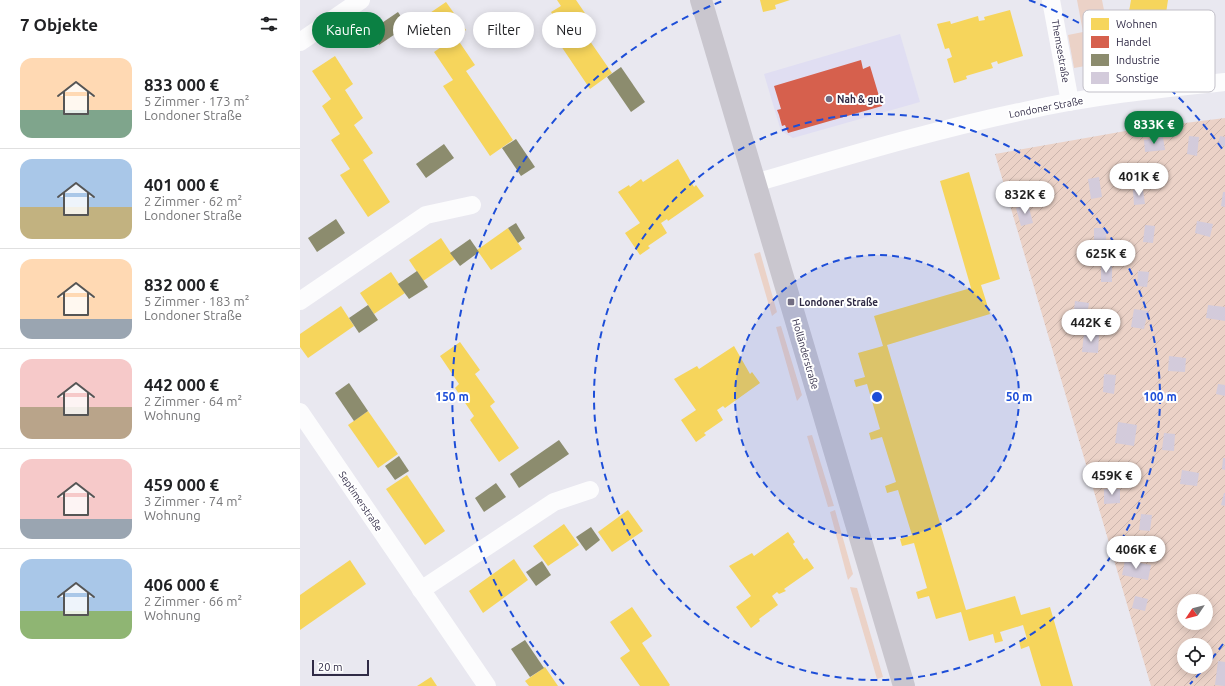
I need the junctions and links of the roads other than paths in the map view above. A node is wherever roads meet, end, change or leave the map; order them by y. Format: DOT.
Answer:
graph roads {
  1 [pos="361,0"];
  2 [pos="701,0"];
  3 [pos="1052,0"];
  4 [pos="300,42"];
  5 [pos="1225,82"];
  6 [pos="1215,83"];
  7 [pos="1148,92"];
  8 [pos="1070,102"];
  9 [pos="755,183"];
  10 [pos="472,205"];
  11 [pos="300,301"];
  12 [pos="300,412"];
  13 [pos="590,490"];
  14 [pos="421,590"];
  15 [pos="487,686"];
  16 [pos="904,686"];
  1 -- 4 [label="street"];
  2 -- 9 [label="street, Holländerstraße"];
  3 -- 8 [label="street, Themsestraße"];
  5 -- 6 [label="street, Londoner Straße"];
  7 -- 8 [label="street, Londoner Straße"];
  8 -- 9 [label="street, Londoner Straße"];
  9 -- 16 [label="street, Holländerstraße"];
  10 -- 11 [label="street"];
  12 -- 14 [label="street, Septimerstraße"];
  13 -- 14 [label="street"];
  14 -- 15 [label="street, Septimerstraße"];
}
